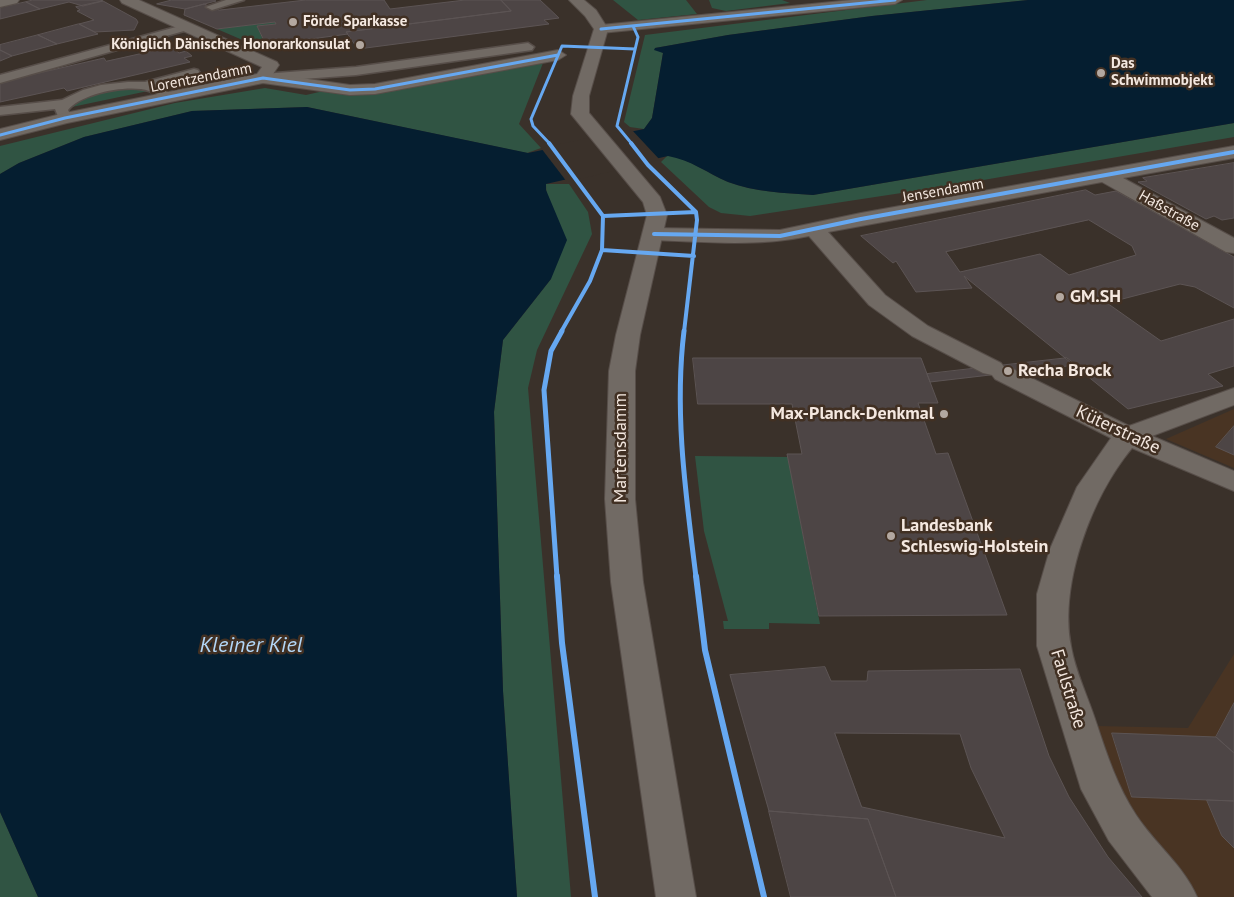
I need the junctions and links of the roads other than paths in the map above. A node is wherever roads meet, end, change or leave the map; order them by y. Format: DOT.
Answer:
graph roads {
  1 [pos="12,0"];
  2 [pos="127,0"];
  3 [pos="239,0"];
  4 [pos="576,0"];
  5 [pos="895,0"];
  6 [pos="0,3"];
  7 [pos="212,7"];
  8 [pos="185,21"];
  9 [pos="601,29"];
  10 [pos="528,47"];
  11 [pos="558,55"];
  12 [pos="194,74"];
  13 [pos="263,78"];
  14 [pos="0,79"];
  15 [pos="148,86"];
  16 [pos="170,97"];
  17 [pos="0,111"];
  18 [pos="65,111"];
  19 [pos="0,135"];
  20 [pos="1234,152"];
  21 [pos="1104,175"];
  22 [pos="815,230"];
  23 [pos="654,234"];
  24 [pos="1234,247"];
  25 [pos="1234,396"];
  26 [pos="1128,436"];
  27 [pos="1234,482"];
  28 [pos="676,897"];
  29 [pos="1177,897"];
  1 -- 6 [label="street"];
  2 -- 8 [label="street"];
  3 -- 7 [label="lane"];
  4 -- 9 [label="street"];
  5 -- 9 [label="street"];
  8 -- 13 [label="street"];
  8 -- 14 [label="lane"];
  9 -- 23 [label="street, Martensdamm"];
  10 -- 13 [label="lane"];
  11 -- 13 [label="street, Lorentzendamm"];
  12 -- 15 [label="lane"];
  13 -- 16 [label="street, Lorentzendamm"];
  15 -- 16 [label="lane"];
  15 -- 18 [label="lane"];
  16 -- 18 [label="street, Lorentzendamm"];
  17 -- 18 [label="lane"];
  18 -- 19 [label="street, Lorentzendamm"];
  20 -- 21 [label="street, Jensendamm"];
  21 -- 22 [label="street, Jensendamm"];
  21 -- 24 [label="street, Haßstraße"];
  22 -- 23 [label="street, Jensendamm"];
  22 -- 26 [label="street, Küterstraße"];
  23 -- 28 [label="street, Martensdamm"];
  25 -- 26 [label="street, Faulstraße"];
  26 -- 27 [label="street, Küterstraße"];
  26 -- 29 [label="street, Faulstraße"];
}
